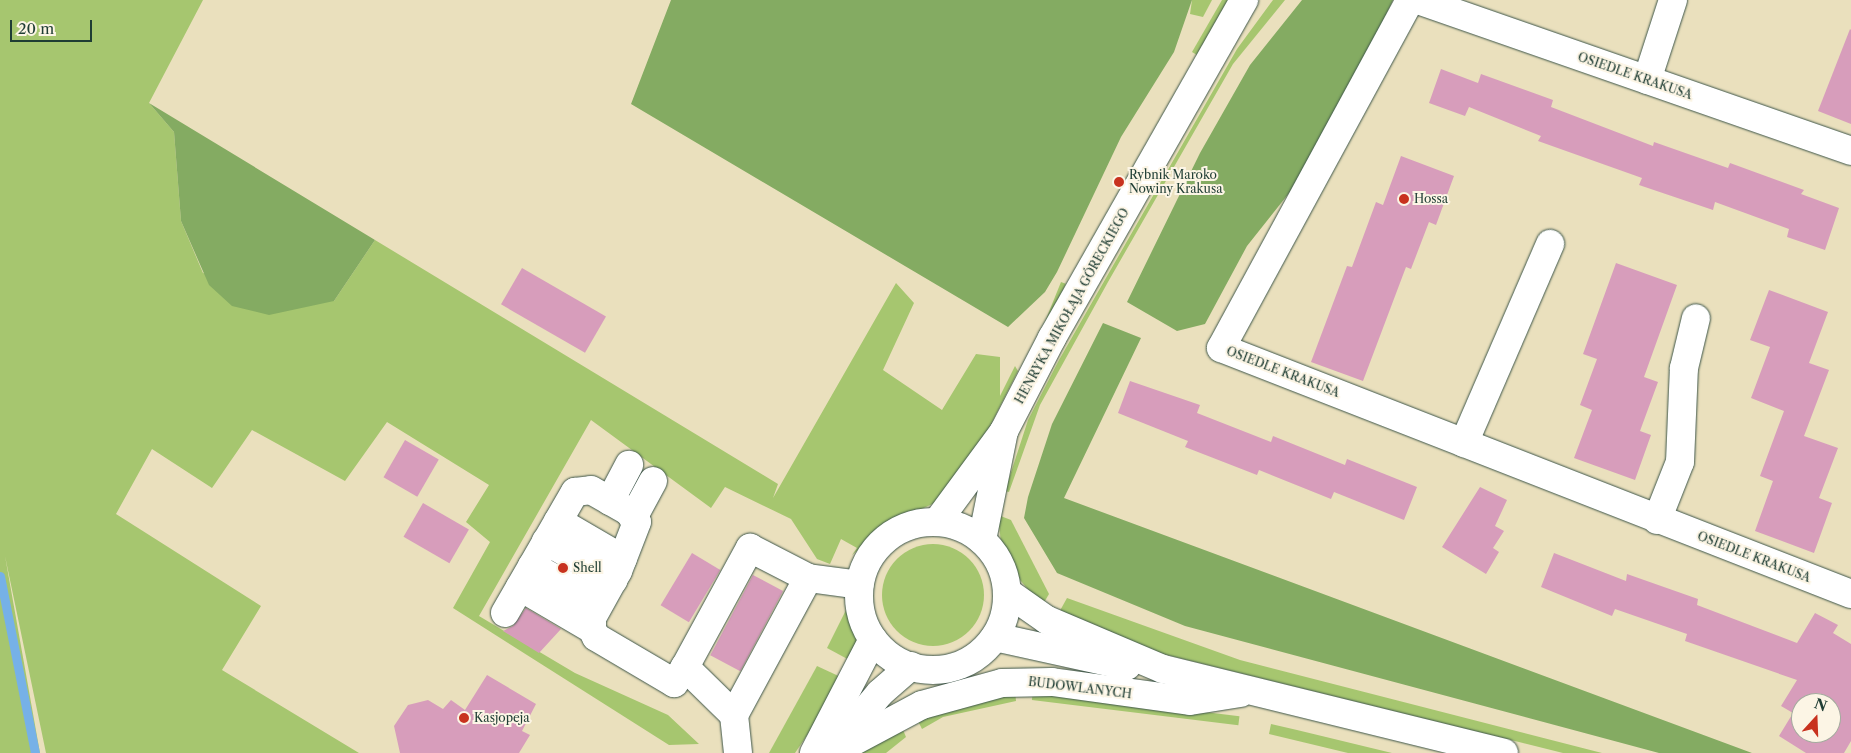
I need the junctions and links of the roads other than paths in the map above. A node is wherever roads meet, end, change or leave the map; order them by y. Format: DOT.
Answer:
graph roads {
  1 [pos="1244,0"];
  2 [pos="1410,0"];
  3 [pos="1418,0"];
  4 [pos="1673,0"];
  5 [pos="1647,80"];
  6 [pos="1851,151"];
  7 [pos="1550,244"];
  8 [pos="1696,318"];
  9 [pos="1004,431"];
  10 [pos="1464,444"];
  11 [pos="629,465"];
  12 [pos="654,481"];
  13 [pos="610,501"];
  14 [pos="633,518"];
  15 [pos="1657,520"];
  16 [pos="937,522"];
  17 [pos="552,531"];
  18 [pos="982,540"];
  19 [pos="526,576"];
  20 [pos="808,578"];
  21 [pos="612,581"];
  22 [pos="860,585"];
  23 [pos="1008,592"];
  24 [pos="1851,594"];
  25 [pos="505,613"];
  26 [pos="592,629"];
  27 [pos="995,637"];
  28 [pos="873,639"];
  29 [pos="911,666"];
  30 [pos="685,668"];
  31 [pos="1163,669"];
  32 [pos="1254,691"];
  33 [pos="734,715"];
  34 [pos="738,753"];
  35 [pos="814,753"];
  36 [pos="831,753"];
  37 [pos="1504,753"];
  1 -- 9 [label="street, HENRYKA MIKOŁAJA GÓRECKIEGO"];
  2 -- 10 [label="street, OSIEDLE KRAKUSA"];
  3 -- 5 [label="street, OSIEDLE KRAKUSA"];
  4 -- 5 [label="street"];
  5 -- 6 [label="street, OSIEDLE KRAKUSA"];
  7 -- 10 [label="street"];
  8 -- 15 [label="street"];
  9 -- 16 [label="street, HENRYKA MIKOŁAJA GÓRECKIEGO"];
  9 -- 18 [label="street, HENRYKA MIKOŁAJA GÓRECKIEGO"];
  10 -- 15 [label="street, OSIEDLE KRAKUSA"];
  11 -- 13 [label="street"];
  12 -- 14 [label="street"];
  13 -- 14 [label="street"];
  13 -- 17 [label="street"];
  14 -- 21 [label="street"];
  15 -- 24 [label="street, OSIEDLE KRAKUSA"];
  16 -- 18 [label="street"];
  16 -- 22 [label="street"];
  17 -- 19 [label="street"];
  17 -- 21 [label="street"];
  18 -- 23 [label="street"];
  19 -- 21 [label="street"];
  19 -- 25 [label="street"];
  19 -- 26 [label="street"];
  20 -- 22 [label="street"];
  20 -- 30 [label="street"];
  20 -- 33 [label="street"];
  21 -- 26 [label="street"];
  22 -- 28 [label="street"];
  23 -- 27 [label="street"];
  23 -- 31 [label="street, BUDOWLANYCH"];
  26 -- 30 [label="street"];
  27 -- 29 [label="street"];
  27 -- 31 [label="street"];
  28 -- 29 [label="street"];
  28 -- 35 [label="street"];
  29 -- 36 [label="street"];
  30 -- 33 [label="street"];
  31 -- 32 [label="street, BUDOWLANYCH"];
  32 -- 36 [label="street, BUDOWLANYCH"];
  32 -- 37 [label="street, BUDOWLANYCH"];
  33 -- 34 [label="street"];
}
